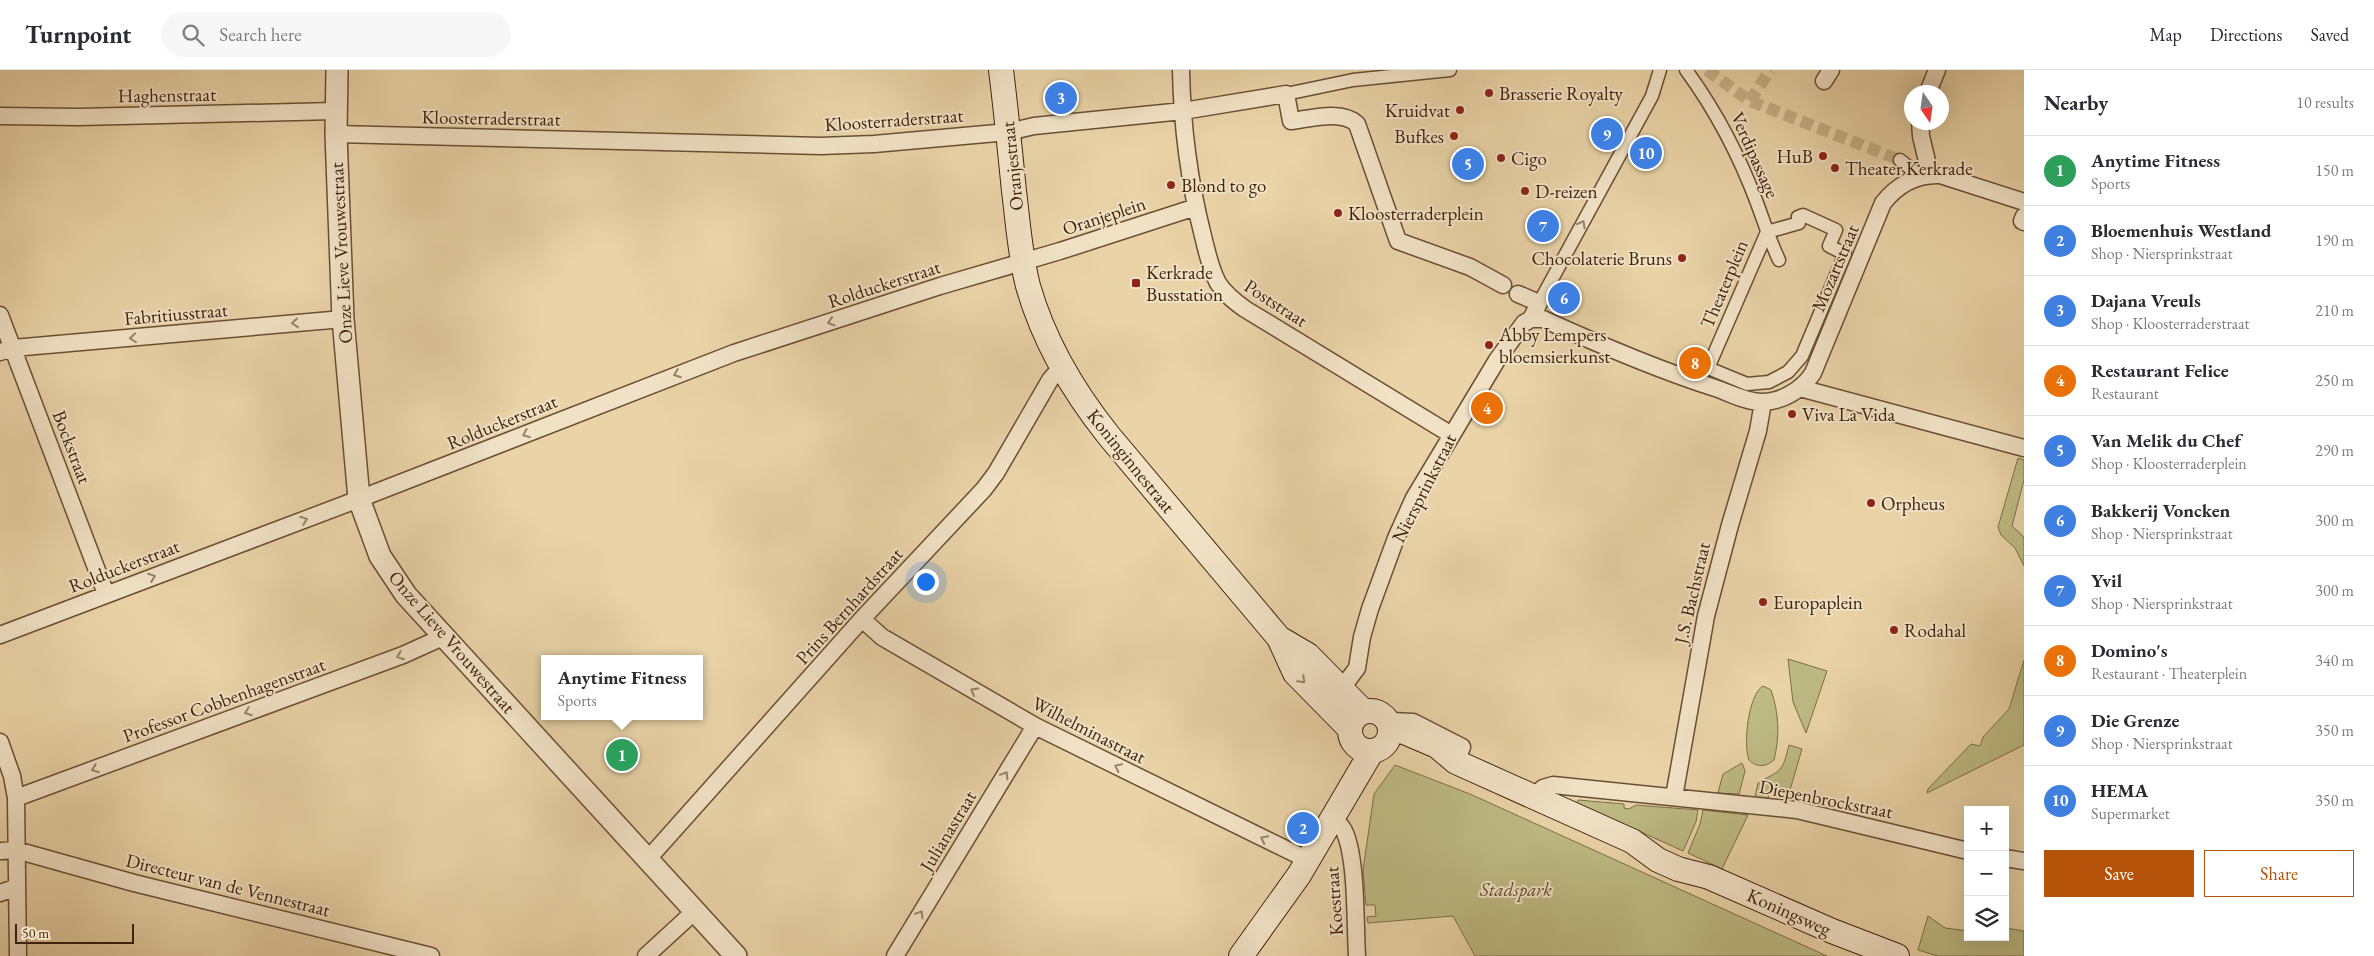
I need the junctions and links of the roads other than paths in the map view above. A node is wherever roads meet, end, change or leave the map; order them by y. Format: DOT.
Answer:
graph roads {
  1 [pos="337,70"];
  2 [pos="1001,70"];
  3 [pos="1181,70"];
  4 [pos="1450,70"];
  5 [pos="1660,70"];
  6 [pos="1686,70"];
  7 [pos="1937,70"];
  8 [pos="1931,85"];
  9 [pos="1286,94"];
  10 [pos="335,111"];
  11 [pos="1183,111"];
  12 [pos="0,116"];
  13 [pos="1921,130"];
  14 [pos="1008,132"];
  15 [pos="336,134"];
  16 [pos="1900,160"];
  17 [pos="1925,175"];
  18 [pos="2024,202"];
  19 [pos="1196,207"];
  20 [pos="2024,216"];
  21 [pos="2024,222"];
  22 [pos="1767,232"];
  23 [pos="1779,260"];
  24 [pos="1024,262"];
  25 [pos="1503,285"];
  26 [pos="1518,294"];
  27 [pos="1539,303"];
  28 [pos="0,315"];
  29 [pos="1531,318"];
  30 [pos="343,319"];
  31 [pos="6,350"];
  32 [pos="1062,366"];
  33 [pos="1800,388"];
  34 [pos="1763,402"];
  35 [pos="1450,434"];
  36 [pos="2024,448"];
  37 [pos="359,500"];
  38 [pos="106,594"];
  39 [pos="862,619"];
  40 [pos="0,635"];
  41 [pos="445,636"];
  42 [pos="1334,698"];
  43 [pos="1035,726"];
  44 [pos="1372,732"];
  45 [pos="0,742"];
  46 [pos="1533,797"];
  47 [pos="1674,797"];
  48 [pos="16,798"];
  49 [pos="1334,818"];
  50 [pos="8,850"];
  51 [pos="1964,850"];
  52 [pos="648,859"];
  53 [pos="1308,860"];
  54 [pos="17,887"];
  55 [pos="0,893"];
  56 [pos="695,911"];
  57 [pos="18,956"];
  58 [pos="431,956"];
  59 [pos="646,956"];
  60 [pos="736,956"];
  61 [pos="895,956"];
  62 [pos="1241,956"];
  63 [pos="1357,956"];
  64 [pos="1897,956"];
  1 -- 10 [label="street, Onze Lieve Vrouwestraat"];
  2 -- 14 [label="main road, Oranjestraat"];
  3 -- 11 [label="street, Poststraat"];
  4 -- 9 [label="street, Kloosterraderstraat"];
  27 -- 5 [label="street, Niersprinkstraat, one-way"];
  6 -- 22 [label="street, Verdipassage"];
  7 -- 8 [label="street"];
  9 -- 11 [label="street, Kloosterraderstraat"];
  9 -- 25 [label="street"];
  10 -- 12 [label="street, Haghenstraat"];
  10 -- 15 [label="street, Onze Lieve Vrouwestraat"];
  11 -- 14 [label="street, Kloosterraderstraat"];
  11 -- 19 [label="street, Poststraat"];
  13 -- 17 [label="street"];
  14 -- 15 [label="street, Kloosterraderstraat"];
  14 -- 24 [label="main road, Oranjestraat"];
  15 -- 30 [label="street, Onze Lieve Vrouwestraat"];
  16 -- 17 [label="street"];
  17 -- 18 [label="street"];
  17 -- 33 [label="street, Mozartstraat"];
  19 -- 24 [label="street, Oranjeplein"];
  19 -- 35 [label="street, Poststraat"];
  20 -- 21 [label="street"];
  22 -- 22 [label="street, Theaterplein"];
  22 -- 23 [label="street, Verdipassage"];
  24 -- 32 [label="main road, Koninginnestraat"];
  24 -- 37 [label="street, Rolduckerstraat, one-way"];
  26 -- 27 [label="street"];
  27 -- 29 [label="street, Niersprinkstraat"];
  28 -- 31 [label="street, Bockstraat"];
  29 -- 34 [label="street"];
  29 -- 35 [label="street, Niersprinkstraat"];
  30 -- 31 [label="street, Fabritiusstraat, one-way"];
  30 -- 37 [label="street, Onze Lieve Vrouwestraat"];
  31 -- 38 [label="street, Bockstraat"];
  32 -- 39 [label="street, Prins Bernhardstraat"];
  32 -- 42 [label="main road, Koninginnestraat"];
  33 -- 34 [label="street"];
  33 -- 36 [label="street"];
  34 -- 47 [label="street, J.S. Bachstraat"];
  35 -- 42 [label="street, Niersprinkstraat"];
  38 -- 37 [label="street, Rolduckerstraat, one-way"];
  37 -- 41 [label="street, Onze Lieve Vrouwestraat"];
  38 -- 40 [label="street, Rolduckerstraat"];
  43 -- 39 [label="street, Wilhelminastraat, one-way"];
  39 -- 52 [label="street, Prins Bernhardstraat"];
  41 -- 48 [label="street, Professor Cobbenhagenstraat, one-way"];
  41 -- 52 [label="street, Onze Lieve Vrouwestraat"];
  42 -- 44 [label="main road, Koninginnestraat"];
  53 -- 43 [label="street, Wilhelminastraat, one-way"];
  61 -- 43 [label="street, Julianastraat, one-way"];
  44 -- 46 [label="main road, Koningsweg"];
  44 -- 49 [label="main road"];
  45 -- 48 [label="street"];
  46 -- 47 [label="street"];
  46 -- 64 [label="main road, Koningsweg"];
  47 -- 51 [label="street, Diepenbrockstraat"];
  48 -- 50 [label="street"];
  49 -- 53 [label="main road"];
  49 -- 63 [label="street, Koestraat"];
  50 -- 54 [label="street"];
  50 -- 58 [label="street, Directeur van de Vennestraat"];
  52 -- 56 [label="street, Onze Lieve Vrouwestraat"];
  53 -- 62 [label="main road"];
  54 -- 55 [label="street"];
  54 -- 57 [label="street"];
  56 -- 59 [label="street"];
  56 -- 60 [label="street, Onze Lieve Vrouwestraat"];
}
